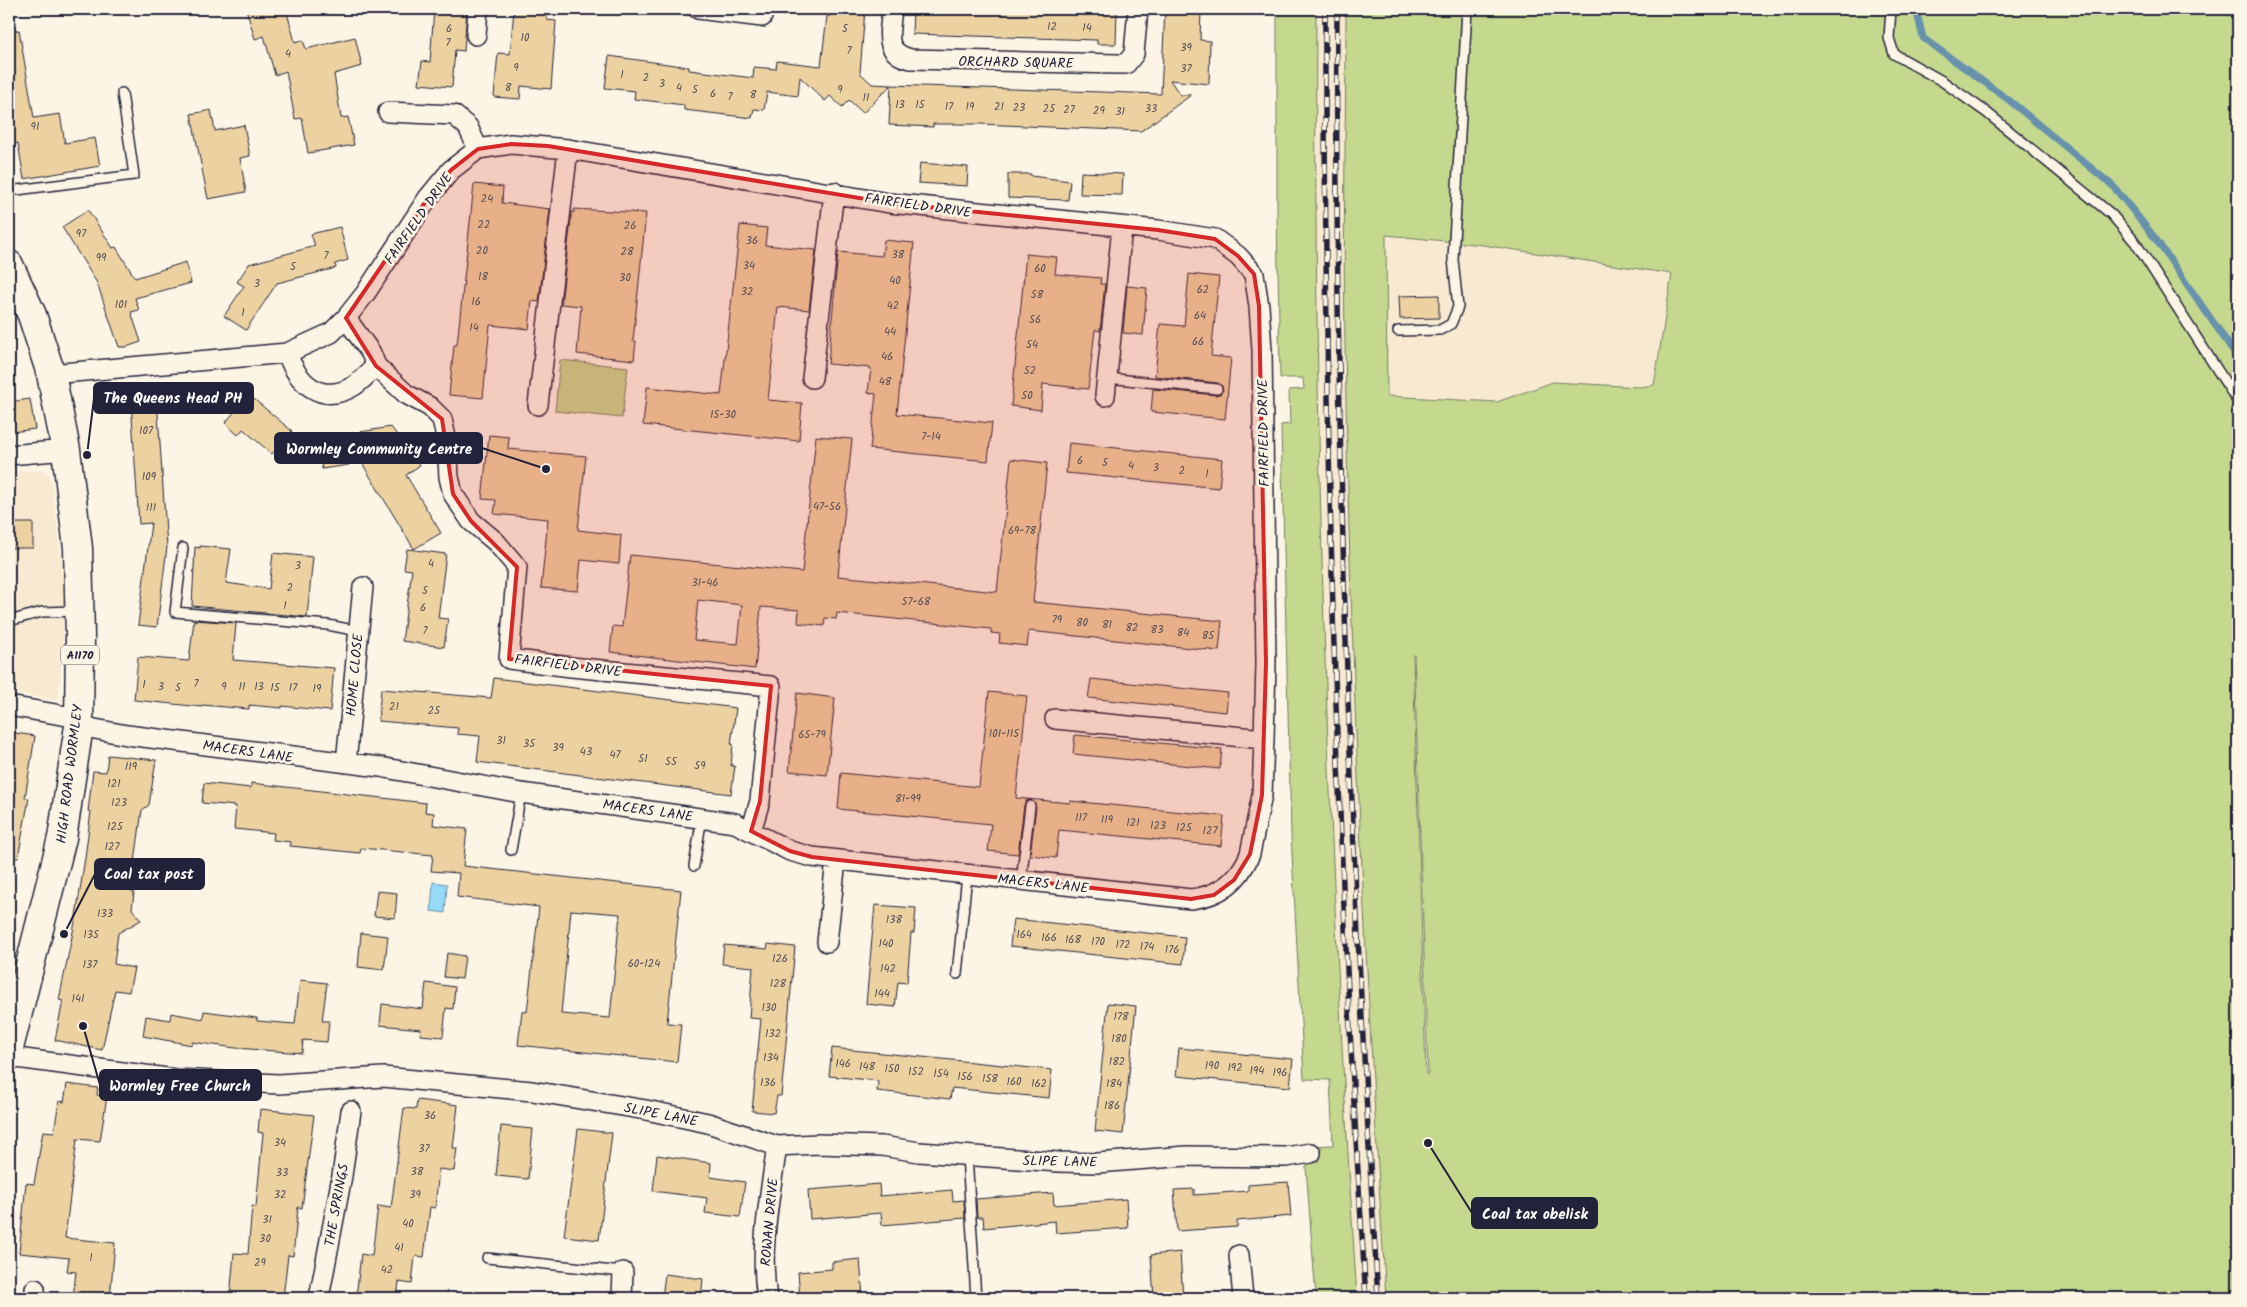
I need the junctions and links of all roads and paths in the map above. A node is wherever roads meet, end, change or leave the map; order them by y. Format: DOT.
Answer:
graph roads {
  1 [pos="478,9"];
  2 [pos="698,9"];
  3 [pos="892,9"];
  4 [pos="1138,9"];
  5 [pos="1468,9"];
  6 [pos="1891,9"];
  7 [pos="762,17"];
  8 [pos="476,34"];
  9 [pos="122,93"];
  10 [pos="388,112"];
  11 [pos="478,149"];
  12 [pos="568,149"];
  13 [pos="9,191"];
  14 [pos="834,192"];
  15 [pos="1122,227"];
  16 [pos="9,265"];
  17 [pos="346,318"];
  18 [pos="1398,331"];
  19 [pos="287,353"];
  20 [pos="376,366"];
  21 [pos="52,374"];
  22 [pos="812,378"];
  23 [pos="1106,387"];
  24 [pos="1217,389"];
  25 [pos="2238,402"];
  26 [pos="538,405"];
  27 [pos="66,450"];
  28 [pos="9,455"];
  29 [pos="183,548"];
  30 [pos="363,587"];
  31 [pos="80,611"];
  32 [pos="9,621"];
  33 [pos="358,631"];
  34 [pos="9,706"];
  35 [pos="1055,720"];
  36 [pos="79,722"];
  37 [pos="1264,739"];
  38 [pos="346,763"];
  39 [pos="521,793"];
  40 [pos="1030,806"];
  41 [pos="702,818"];
  42 [pos="751,831"];
  43 [pos="511,850"];
  44 [pos="836,860"];
  45 [pos="694,866"];
  46 [pos="967,875"];
  47 [pos="1021,881"];
  48 [pos="1214,895"];
  49 [pos="827,942"];
  50 [pos="957,974"];
  51 [pos="9,1048"];
  52 [pos="9,1057"];
  53 [pos="351,1111"];
  54 [pos="777,1146"];
  55 [pos="1311,1153"];
  56 [pos="967,1156"];
  57 [pos="1239,1255"];
  58 [pos="487,1258"];
  59 [pos="623,1272"];
  60 [pos="319,1298"];
  61 [pos="622,1298"];
  62 [pos="767,1298"];
  63 [pos="976,1298"];
  64 [pos="1242,1298"];
  1 -- 8 [label="street"];
  2 -- 7 [label="street"];
  3 -- 4 [label="street, ORCHARD SQUARE"];
  5 -- 18 [label="lane"];
  6 -- 25 [label="lane"];
  9 -- 13 [label="lane"];
  10 -- 11 [label="street"];
  11 -- 12 [label="street, FAIRFIELD DRIVE"];
  11 -- 17 [label="street, FAIRFIELD DRIVE"];
  12 -- 14 [label="street, FAIRFIELD DRIVE"];
  12 -- 26 [label="street"];
  14 -- 15 [label="street, FAIRFIELD DRIVE"];
  14 -- 22 [label="street"];
  15 -- 23 [label="street"];
  15 -- 37 [label="street, FAIRFIELD DRIVE"];
  16 -- 21 [label="main road, HIGH ROAD WORMLEY / A1170"];
  17 -- 19 [label="street, FAIRFIELD DRIVE"];
  17 -- 20 [label="street, FAIRFIELD DRIVE"];
  19 -- 20 [label="street"];
  19 -- 21 [label="street, FAIRFIELD DRIVE"];
  20 -- 42 [label="street, FAIRFIELD DRIVE"];
  21 -- 27 [label="main road, HIGH ROAD WORMLEY / A1170"];
  23 -- 24 [label="lane"];
  27 -- 28 [label="street"];
  27 -- 31 [label="main road, HIGH ROAD WORMLEY / A1170"];
  29 -- 33 [label="lane"];
  30 -- 33 [label="street, HOME CLOSE"];
  31 -- 32 [label="lane"];
  31 -- 36 [label="main road, HIGH ROAD WORMLEY / A1170"];
  33 -- 38 [label="street, HOME CLOSE"];
  34 -- 36 [label="street, MACERS LANE"];
  35 -- 37 [label="street"];
  36 -- 38 [label="street, MACERS LANE"];
  36 -- 51 [label="main road, HIGH ROAD WORMLEY / A1170"];
  37 -- 48 [label="street, FAIRFIELD DRIVE"];
  38 -- 39 [label="street, MACERS LANE"];
  39 -- 41 [label="street, MACERS LANE"];
  39 -- 43 [label="lane"];
  40 -- 47 [label="lane"];
  41 -- 42 [label="street, MACERS LANE"];
  41 -- 45 [label="lane"];
  42 -- 44 [label="street, MACERS LANE"];
  44 -- 46 [label="street, MACERS LANE"];
  44 -- 49 [label="street"];
  46 -- 47 [label="street, MACERS LANE"];
  46 -- 50 [label="lane"];
  47 -- 48 [label="street, MACERS LANE"];
  52 -- 54 [label="street, SLIPE LANE"];
  53 -- 60 [label="street, THE SPRINGS"];
  54 -- 56 [label="street, SLIPE LANE"];
  54 -- 62 [label="street, ROWAN DRIVE"];
  55 -- 56 [label="street, SLIPE LANE"];
  56 -- 63 [label="lane"];
  57 -- 64 [label="street"];
  58 -- 59 [label="lane"];
  59 -- 61 [label="street"];
}
